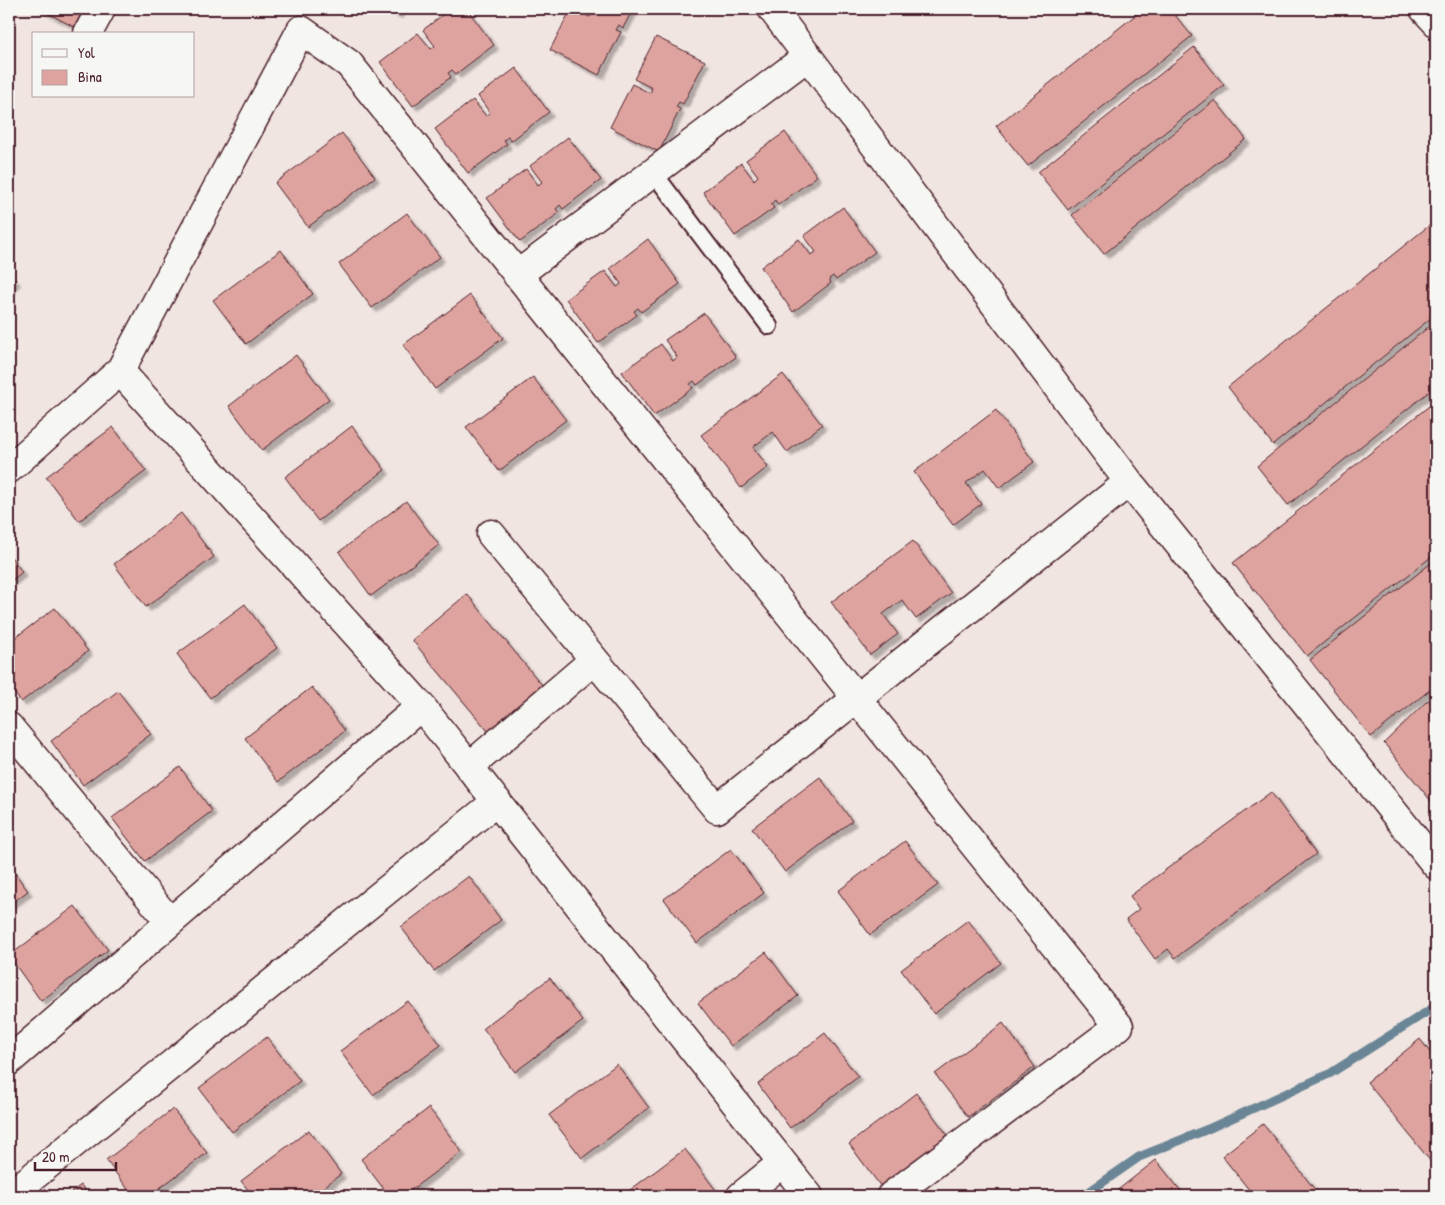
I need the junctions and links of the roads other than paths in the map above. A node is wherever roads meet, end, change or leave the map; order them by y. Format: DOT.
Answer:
graph roads {
  1 [pos="101,9"];
  2 [pos="772,9"];
  3 [pos="1424,9"];
  4 [pos="305,19"];
  5 [pos="1436,22"];
  6 [pos="89,32"];
  7 [pos="808,56"];
  8 [pos="653,172"];
  9 [pos="517,275"];
  10 [pos="769,326"];
  11 [pos="120,371"];
  12 [pos="9,469"];
  13 [pos="1129,482"];
  14 [pos="492,534"];
  15 [pos="594,660"];
  16 [pos="856,698"];
  17 [pos="421,706"];
  18 [pos="9,727"];
  19 [pos="470,767"];
  20 [pos="497,802"];
  21 [pos="1436,865"];
  22 [pos="170,922"];
  23 [pos="9,1061"];
  24 [pos="782,1163"];
  25 [pos="9,1196"];
  26 [pos="741,1196"];
  27 [pos="809,1196"];
  28 [pos="891,1196"];
  1 -- 6 [label="street"];
  2 -- 7 [label="street"];
  3 -- 5 [label="street"];
  4 -- 9 [label="street"];
  4 -- 11 [label="street"];
  7 -- 8 [label="street"];
  7 -- 13 [label="street"];
  8 -- 9 [label="street"];
  8 -- 10 [label="lane"];
  9 -- 16 [label="street"];
  11 -- 12 [label="street"];
  11 -- 17 [label="street"];
  13 -- 16 [label="street"];
  13 -- 21 [label="street"];
  14 -- 15 [label="street"];
  15 -- 16 [label="street"];
  15 -- 19 [label="street"];
  16 -- 28 [label="street"];
  17 -- 19 [label="street"];
  17 -- 22 [label="street"];
  18 -- 22 [label="street"];
  19 -- 20 [label="street"];
  20 -- 24 [label="street"];
  20 -- 25 [label="street"];
  22 -- 23 [label="street"];
  24 -- 26 [label="street"];
  24 -- 27 [label="street"];
}
